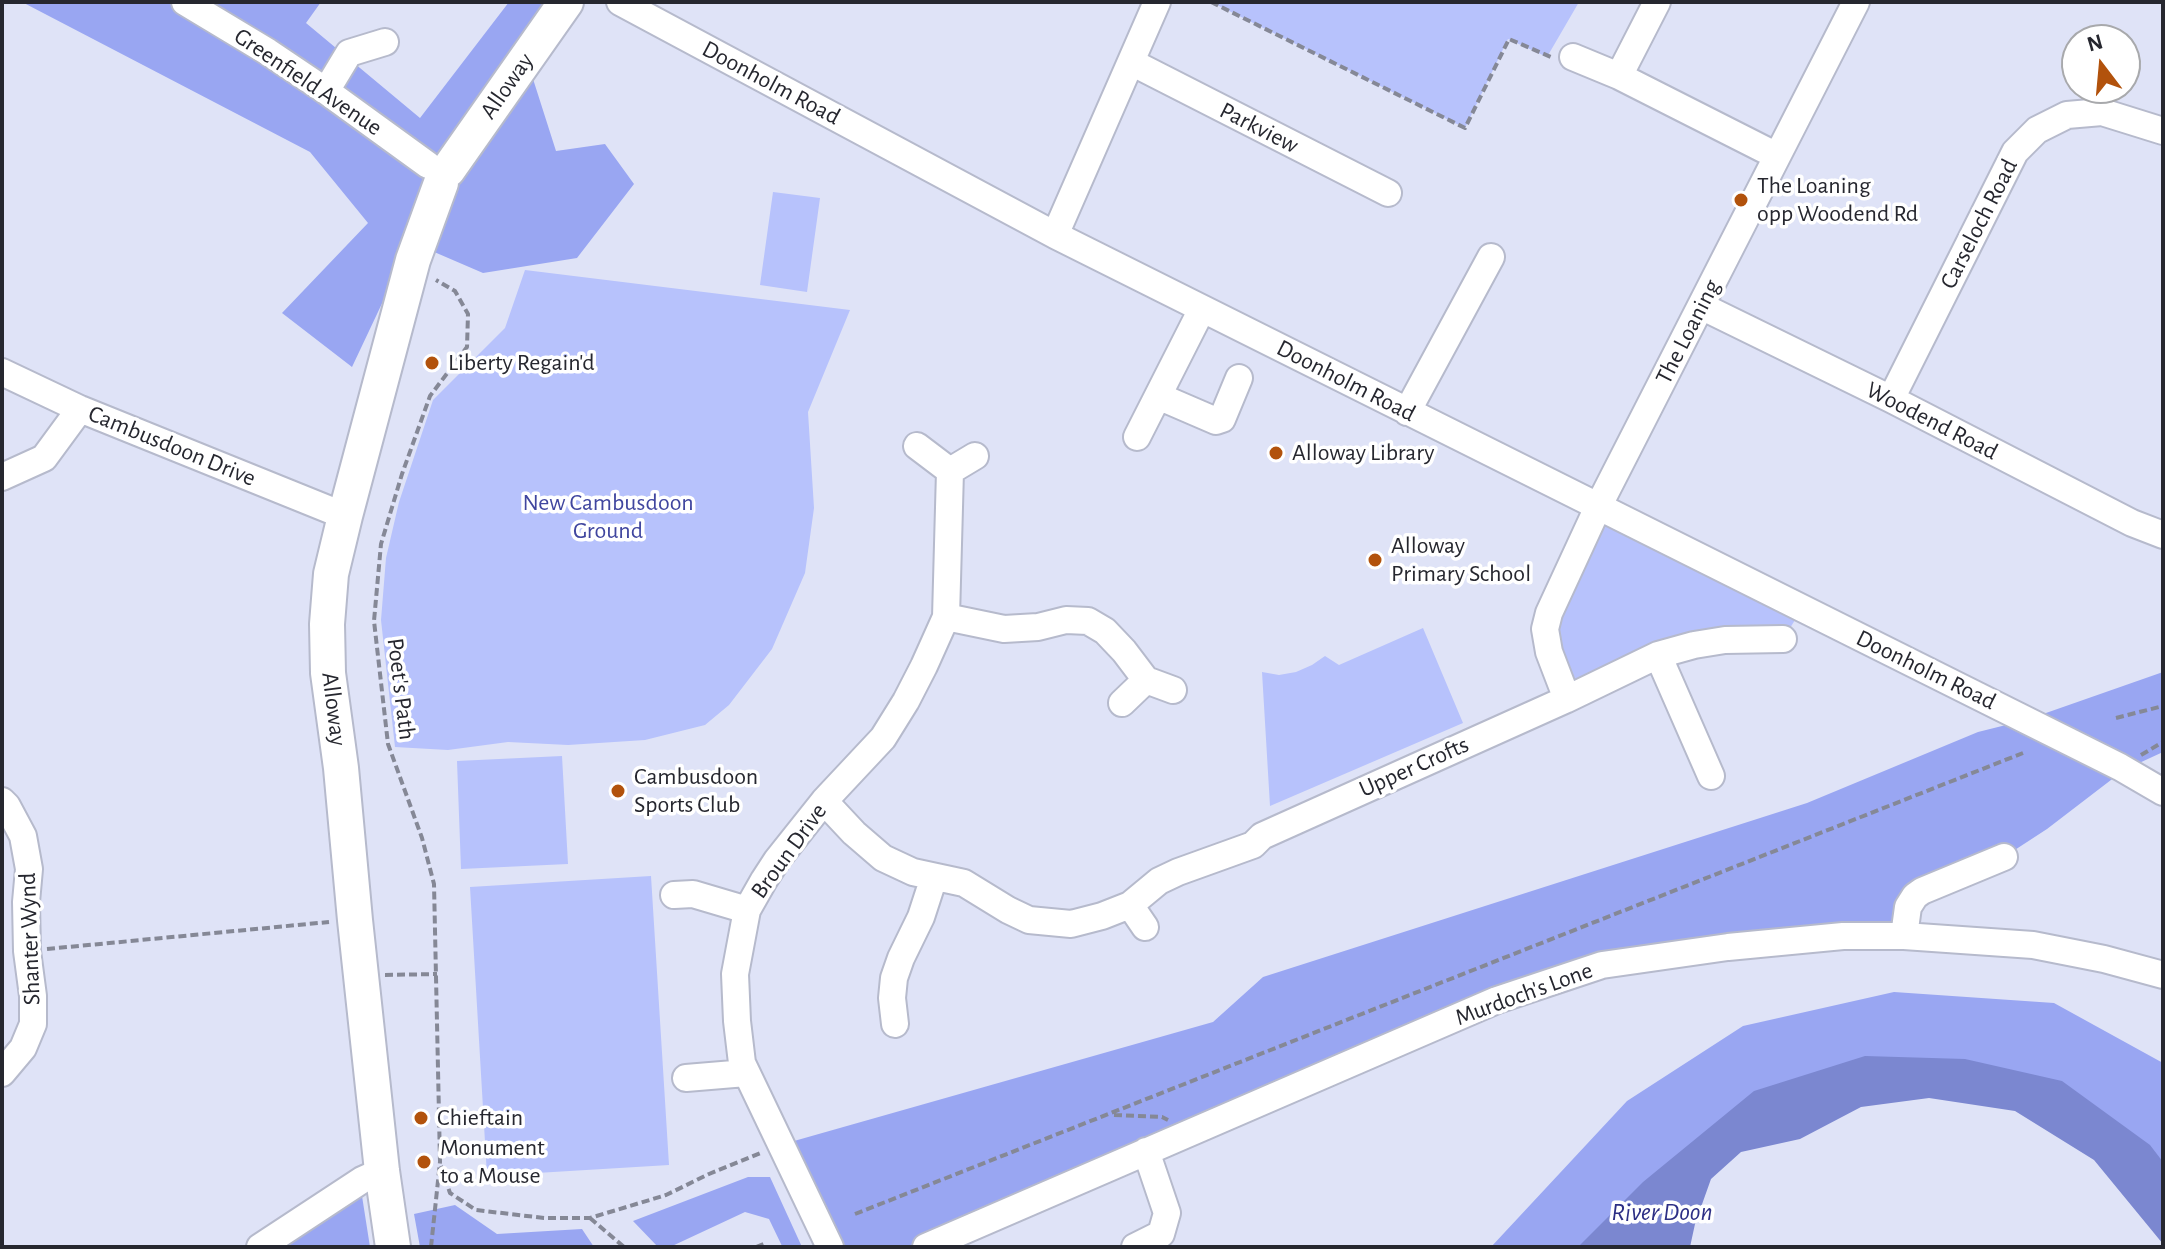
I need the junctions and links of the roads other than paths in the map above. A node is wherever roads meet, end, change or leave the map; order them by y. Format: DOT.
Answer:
graph roads {
  1 [pos="185,2"];
  2 [pos="566,2"];
  3 [pos="620,2"];
  4 [pos="1157,2"];
  5 [pos="1657,2"];
  6 [pos="1856,2"];
  7 [pos="385,42"];
  8 [pos="1573,57"];
  9 [pos="1131,62"];
  10 [pos="1619,76"];
  11 [pos="326,91"];
  12 [pos="2163,131"];
  13 [pos="1777,156"];
  14 [pos="439,173"];
  15 [pos="1388,193"];
  16 [pos="1055,235"];
  17 [pos="1491,257"];
  18 [pos="1701,306"];
  19 [pos="1202,309"];
  20 [pos="2,372"];
  21 [pos="1239,378"];
  22 [pos="1158,396"];
  23 [pos="1891,399"];
  24 [pos="80,409"];
  25 [pos="1407,412"];
  26 [pos="1137,437"];
  27 [pos="917,446"];
  28 [pos="975,456"];
  29 [pos="950,471"];
  30 [pos="2,477"];
  31 [pos="1598,507"];
  32 [pos="345,516"];
  33 [pos="2163,535"];
  34 [pos="946,617"];
  35 [pos="1783,639"];
  36 [pos="1658,655"];
  37 [pos="1146,680"];
  38 [pos="1173,690"];
  39 [pos="1567,699"];
  40 [pos="1122,703"];
  41 [pos="1711,776"];
  42 [pos="2163,792"];
  43 [pos="2,801"];
  44 [pos="824,801"];
  45 [pos="2004,857"];
  46 [pos="934,877"];
  47 [pos="674,895"];
  48 [pos="1130,905"];
  49 [pos="747,910"];
  50 [pos="1145,927"];
  51 [pos="1904,936"];
  52 [pos="2163,975"];
  53 [pos="895,1024"];
  54 [pos="2,1073"];
  55 [pos="746,1073"];
  56 [pos="686,1078"];
  57 [pos="1146,1151"];
  58 [pos="382,1171"];
  59 [pos="1167,1213"];
  60 [pos="260,1247"];
  61 [pos="393,1247"];
  62 [pos="830,1247"];
  63 [pos="926,1247"];
  64 [pos="1135,1247"];
  65 [pos="1177,1247"];
  1 -- 11 [label="street, Greenfield Avenue"];
  2 -- 14 [label="main road, Alloway"];
  3 -- 16 [label="street, Doonholm Road"];
  4 -- 9 [label="street"];
  5 -- 10 [label="street"];
  6 -- 13 [label="street, The Loaning"];
  7 -- 11 [label="street"];
  8 -- 10 [label="street"];
  9 -- 15 [label="street, Parkview"];
  9 -- 16 [label="street"];
  10 -- 13 [label="street"];
  11 -- 14 [label="street, Greenfield Avenue"];
  12 -- 23 [label="street, Carseloch Road"];
  13 -- 18 [label="street, The Loaning"];
  14 -- 32 [label="main road, Alloway"];
  16 -- 19 [label="street, Doonholm Road"];
  17 -- 25 [label="street"];
  18 -- 23 [label="street, Woodend Road"];
  18 -- 31 [label="street, The Loaning"];
  19 -- 22 [label="street"];
  19 -- 25 [label="street, Doonholm Road"];
  20 -- 24 [label="street, Cambusdoon Drive"];
  21 -- 22 [label="street"];
  22 -- 26 [label="street"];
  23 -- 33 [label="street, Woodend Road"];
  24 -- 30 [label="street"];
  24 -- 32 [label="street, Cambusdoon Drive"];
  25 -- 31 [label="street, Doonholm Road"];
  27 -- 29 [label="street"];
  28 -- 29 [label="street"];
  29 -- 34 [label="street, Broun Drive"];
  31 -- 39 [label="street"];
  31 -- 42 [label="street, Doonholm Road"];
  32 -- 58 [label="main road, Alloway"];
  34 -- 37 [label="street"];
  34 -- 44 [label="street, Broun Drive"];
  35 -- 36 [label="street, Upper Crofts"];
  36 -- 39 [label="street, Upper Crofts"];
  36 -- 41 [label="street"];
  37 -- 38 [label="street"];
  37 -- 40 [label="street"];
  39 -- 48 [label="street, Upper Crofts"];
  43 -- 54 [label="street, Shanter Wynd"];
  44 -- 46 [label="street, Upper Crofts"];
  44 -- 49 [label="street, Broun Drive"];
  45 -- 51 [label="street"];
  46 -- 48 [label="street, Upper Crofts"];
  46 -- 53 [label="street"];
  47 -- 49 [label="street"];
  48 -- 50 [label="street"];
  49 -- 55 [label="street, Broun Drive"];
  51 -- 52 [label="street, Murdoch's Lone"];
  51 -- 57 [label="street, Murdoch's Lone"];
  55 -- 56 [label="street"];
  55 -- 62 [label="street, Broun Drive"];
  57 -- 59 [label="street"];
  57 -- 63 [label="street, Murdoch's Lone"];
  58 -- 60 [label="street"];
  58 -- 61 [label="main road, Alloway"];
  59 -- 64 [label="street"];
  59 -- 65 [label="street"];
}
